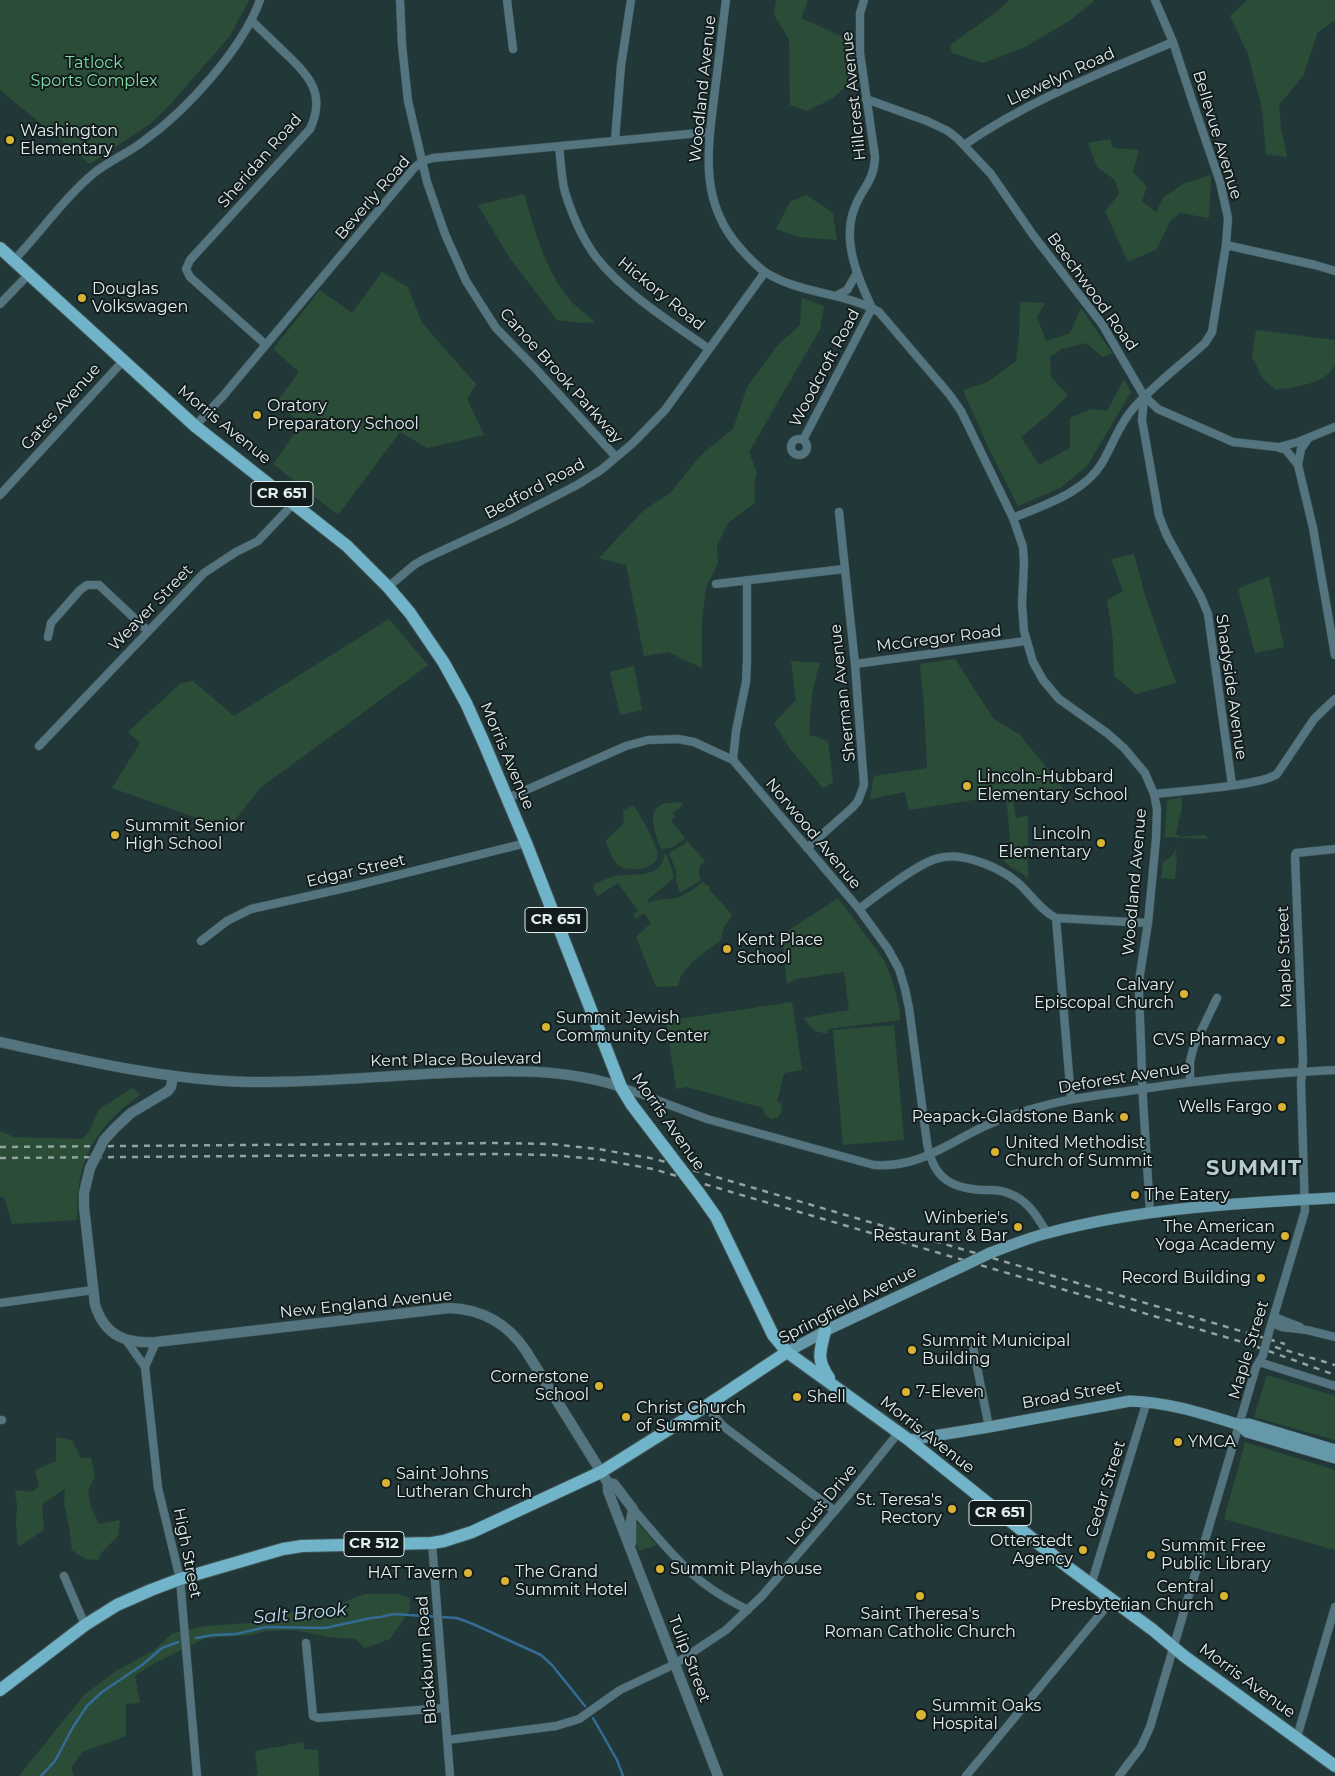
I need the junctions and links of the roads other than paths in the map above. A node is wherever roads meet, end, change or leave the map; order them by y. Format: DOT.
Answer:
graph roads {
  1 [pos="260,0"];
  2 [pos="400,0"];
  3 [pos="507,0"];
  4 [pos="631,0"];
  5 [pos="726,0"];
  6 [pos="864,0"];
  7 [pos="1155,0"];
  8 [pos="252,21"];
  9 [pos="1173,42"];
  10 [pos="513,49"];
  11 [pos="866,99"];
  12 [pos="710,132"];
  13 [pos="615,140"];
  14 [pos="964,145"];
  15 [pos="559,147"];
  16 [pos="423,161"];
  17 [pos="1226,245"];
  18 [pos="0,248"];
  19 [pos="14,260"];
  20 [pos="1335,271"];
  21 [pos="765,272"];
  22 [pos="857,273"];
  23 [pos="28,274"];
  24 [pos="836,296"];
  25 [pos="0,304"];
  26 [pos="872,308"];
  27 [pos="265,344"];
  28 [pos="708,349"];
  29 [pos="123,361"];
  30 [pos="1144,396"];
  31 [pos="195,426"];
  32 [pos="1335,426"];
  33 [pos="1308,438"];
  34 [pos="803,440"];
  35 [pos="1277,448"];
  36 [pos="616,457"];
  37 [pos="1298,465"];
  38 [pos="0,495"];
  39 [pos="294,503"];
  40 [pos="839,512"];
  41 [pos="1013,518"];
  42 [pos="844,569"];
  43 [pos="747,580"];
  44 [pos="716,584"];
  45 [pos="388,586"];
  46 [pos="148,631"];
  47 [pos="48,637"];
  48 [pos="1026,641"];
  49 [pos="1335,655"];
  50 [pos="855,664"];
  51 [pos="1335,699"];
  52 [pos="39,746"];
  53 [pos="732,760"];
  54 [pos="1232,785"];
  55 [pos="1154,794"];
  56 [pos="508,798"];
  57 [pos="526,843"];
  58 [pos="807,848"];
  59 [pos="1335,849"];
  60 [pos="859,909"];
  61 [pos="1056,918"];
  62 [pos="1148,923"];
  63 [pos="201,941"];
  64 [pos="1217,998"];
  65 [pos="0,1042"];
  66 [pos="1335,1070"];
  67 [pos="1302,1071"];
  68 [pos="173,1076"];
  69 [pos="1190,1081"];
  70 [pos="621,1087"];
  71 [pos="1142,1088"];
  72 [pos="1071,1099"];
  73 [pos="929,1156"];
  74 [pos="1335,1198"];
  75 [pos="1306,1199"];
  76 [pos="1150,1213"];
  77 [pos="1047,1233"];
  78 [pos="92,1290"];
  79 [pos="0,1303"];
  80 [pos="1273,1320"];
  81 [pos="824,1331"];
  82 [pos="1335,1338"];
  83 [pos="126,1340"];
  84 [pos="156,1342"];
  85 [pos="142,1343"];
  86 [pos="973,1347"];
  87 [pos="787,1352"];
  88 [pos="1261,1358"];
  89 [pos="145,1367"];
  90 [pos="833,1384"];
  91 [pos="1335,1386"];
  92 [pos="1147,1401"];
  93 [pos="706,1406"];
  94 [pos="1240,1425"];
  95 [pos="989,1427"];
  96 [pos="904,1436"];
  97 [pos="1335,1450"];
  98 [pos="1335,1458"];
  99 [pos="601,1472"];
  100 [pos="608,1483"];
  101 [pos="632,1509"];
  102 [pos="835,1511"];
  103 [pos="432,1543"];
  104 [pos="632,1554"];
  105 [pos="64,1576"];
  106 [pos="180,1579"];
  107 [pos="1091,1585"];
  108 [pos="1112,1600"];
  109 [pos="1335,1607"];
  110 [pos="748,1610"];
  111 [pos="85,1625"];
  112 [pos="306,1643"];
  113 [pos="1174,1647"];
  114 [pos="675,1664"];
  115 [pos="0,1690"];
  116 [pos="444,1708"];
  117 [pos="1297,1737"];
  118 [pos="447,1740"];
  119 [pos="1335,1766"];
  120 [pos="197,1776"];
  121 [pos="450,1776"];
  122 [pos="718,1776"];
  123 [pos="966,1776"];
  124 [pos="1119,1776"];
  1 -- 8 [label="street"];
  2 -- 16 [label="street, Canoe Brook Parkway"];
  3 -- 10 [label="street"];
  4 -- 13 [label="street"];
  5 -- 12 [label="street, Woodland Avenue"];
  6 -- 11 [label="street, Hillcrest Avenue"];
  7 -- 9 [label="street, Bellevue Avenue"];
  8 -- 19 [label="street"];
  8 -- 27 [label="street, Sheridan Road"];
  9 -- 14 [label="street, Llewelyn Road"];
  9 -- 17 [label="street, Bellevue Avenue"];
  11 -- 14 [label="street, Beechwood Road"];
  11 -- 22 [label="street, Hillcrest Avenue"];
  12 -- 13 [label="street, Beverly Road"];
  12 -- 21 [label="street, Woodland Avenue"];
  13 -- 15 [label="street, Beverly Road"];
  14 -- 30 [label="street, Beechwood Road"];
  15 -- 16 [label="street, Beverly Road"];
  15 -- 28 [label="street, Hickory Road"];
  16 -- 27 [label="street, Beverly Road"];
  16 -- 36 [label="street, Canoe Brook Parkway"];
  17 -- 20 [label="street"];
  17 -- 30 [label="street, Bellevue Avenue"];
  18 -- 19 [label="main road, Morris Avenue / CR 651"];
  19 -- 23 [label="main road, Morris Avenue / CR 651"];
  21 -- 24 [label="street, Woodland Avenue"];
  21 -- 28 [label="street, Bedford Road"];
  22 -- 24 [label="street"];
  22 -- 26 [label="street, Hillcrest Avenue"];
  23 -- 25 [label="street"];
  23 -- 29 [label="main road, Morris Avenue / CR 651"];
  24 -- 26 [label="street, Woodland Avenue"];
  26 -- 34 [label="street, Woodcroft Road"];
  26 -- 41 [label="street, Woodland Avenue"];
  27 -- 31 [label="street, Beverly Road"];
  28 -- 36 [label="street, Bedford Road"];
  29 -- 31 [label="main road, Morris Avenue / CR 651"];
  29 -- 38 [label="street, Gates Avenue"];
  30 -- 35 [label="street, Beechwood Road"];
  30 -- 41 [label="street, Bellevue Avenue"];
  30 -- 54 [label="street, Shadyside Avenue"];
  31 -- 39 [label="main road, Morris Avenue / CR 651"];
  32 -- 33 [label="street"];
  33 -- 35 [label="street"];
  33 -- 37 [label="street"];
  35 -- 37 [label="street, Beechwood Road"];
  36 -- 45 [label="street, Bedford Road"];
  37 -- 49 [label="street"];
  39 -- 45 [label="main road, Morris Avenue / CR 651"];
  39 -- 46 [label="street, Weaver Street"];
  40 -- 42 [label="street, Sherman Avenue"];
  41 -- 48 [label="street, Woodland Avenue"];
  42 -- 43 [label="street"];
  42 -- 50 [label="street, Sherman Avenue"];
  43 -- 44 [label="street"];
  43 -- 53 [label="street"];
  45 -- 56 [label="main road, Morris Avenue / CR 651"];
  46 -- 47 [label="street"];
  46 -- 52 [label="street, Weaver Street"];
  48 -- 50 [label="street, McGregor Road"];
  48 -- 55 [label="street, Woodland Avenue"];
  50 -- 58 [label="street, Sherman Avenue"];
  51 -- 54 [label="street"];
  53 -- 56 [label="street, Norwood Avenue"];
  53 -- 58 [label="street, Norwood Avenue"];
  54 -- 55 [label="street"];
  55 -- 62 [label="street, Woodland Avenue"];
  56 -- 57 [label="main road, Morris Avenue / CR 651"];
  57 -- 63 [label="street, Edgar Street"];
  57 -- 70 [label="main road, Morris Avenue / CR 651"];
  58 -- 60 [label="street, Norwood Avenue"];
  59 -- 67 [label="street, Maple Street"];
  60 -- 61 [label="street"];
  60 -- 73 [label="street, Norwood Avenue"];
  61 -- 62 [label="street"];
  61 -- 72 [label="street"];
  62 -- 71 [label="street, Woodland Avenue"];
  64 -- 69 [label="street"];
  65 -- 68 [label="street, Kent Place Boulevard"];
  66 -- 67 [label="street, Deforest Avenue"];
  67 -- 69 [label="street, Deforest Avenue"];
  67 -- 75 [label="street, Maple Street"];
  68 -- 70 [label="street, Kent Place Boulevard"];
  68 -- 78 [label="street, High Street, bridge"];
  69 -- 71 [label="street, Deforest Avenue"];
  70 -- 73 [label="street, Kent Place Boulevard"];
  70 -- 87 [label="main road, Morris Avenue / CR 651, bridge"];
  71 -- 72 [label="street, Deforest Avenue"];
  71 -- 76 [label="street, Woodland Avenue"];
  72 -- 73 [label="street, Deforest Avenue"];
  73 -- 77 [label="street"];
  74 -- 75 [label="main road, Springfield Avenue"];
  75 -- 76 [label="main road, Springfield Avenue"];
  75 -- 80 [label="street, Maple Street"];
  76 -- 77 [label="main road, Springfield Avenue"];
  77 -- 81 [label="main road, Springfield Avenue, bridge"];
  78 -- 79 [label="street"];
  78 -- 83 [label="street, High Street"];
  80 -- 82 [label="street"];
  80 -- 88 [label="street, Maple Street, bridge"];
  81 -- 87 [label="main road, Springfield Avenue"];
  81 -- 90 [label="main road"];
  83 -- 85 [label="street, High Street"];
  83 -- 89 [label="street, High Street"];
  84 -- 85 [label="street, New England Avenue"];
  84 -- 89 [label="street, High Street"];
  84 -- 99 [label="street, New England Avenue"];
  86 -- 95 [label="street"];
  87 -- 90 [label="main road, Morris Avenue"];
  87 -- 93 [label="main road, Springfield Avenue / CR 512"];
  88 -- 91 [label="street"];
  88 -- 94 [label="street, Maple Street"];
  89 -- 106 [label="street, High Street"];
  90 -- 96 [label="main road, Morris Avenue"];
  92 -- 94 [label="main road, Broad Street"];
  92 -- 95 [label="main road, Broad Street"];
  92 -- 107 [label="street, Cedar Street"];
  93 -- 99 [label="main road, Springfield Avenue / CR 512"];
  93 -- 102 [label="street"];
  94 -- 97 [label="main road, Broad Street"];
  94 -- 98 [label="main road, Broad Street"];
  94 -- 113 [label="street, Maple Street"];
  95 -- 96 [label="main road, Broad Street"];
  96 -- 102 [label="street, Locust Drive"];
  96 -- 107 [label="main road, Morris Avenue / CR 651"];
  99 -- 100 [label="street, Tulip Street"];
  99 -- 103 [label="main road, Springfield Avenue / CR 512"];
  100 -- 101 [label="street"];
  100 -- 104 [label="street, Tulip Street"];
  101 -- 104 [label="street, Tulip Street"];
  101 -- 110 [label="street"];
  102 -- 110 [label="street, Locust Drive"];
  103 -- 106 [label="main road, Springfield Avenue / CR 512"];
  103 -- 116 [label="street, Blackburn Road"];
  104 -- 114 [label="street, Tulip Street"];
  105 -- 111 [label="street"];
  106 -- 111 [label="main road, Springfield Avenue / CR 512"];
  106 -- 120 [label="street, High Street"];
  107 -- 108 [label="main road, Morris Avenue / CR 651"];
  108 -- 113 [label="main road, Morris Avenue / CR 651"];
  108 -- 123 [label="street"];
  109 -- 117 [label="street"];
  110 -- 114 [label="street, Locust Drive"];
  111 -- 115 [label="main road, Springfield Avenue / CR 512"];
  112 -- 116 [label="street"];
  113 -- 117 [label="main road, Morris Avenue / CR 651"];
  113 -- 124 [label="street, Maple Street"];
  114 -- 118 [label="street, Locust Drive"];
  114 -- 122 [label="street, Tulip Street"];
  116 -- 118 [label="street, Blackburn Road"];
  117 -- 119 [label="main road, Morris Avenue / CR 651"];
  118 -- 121 [label="street, Blackburn Road"];
}
